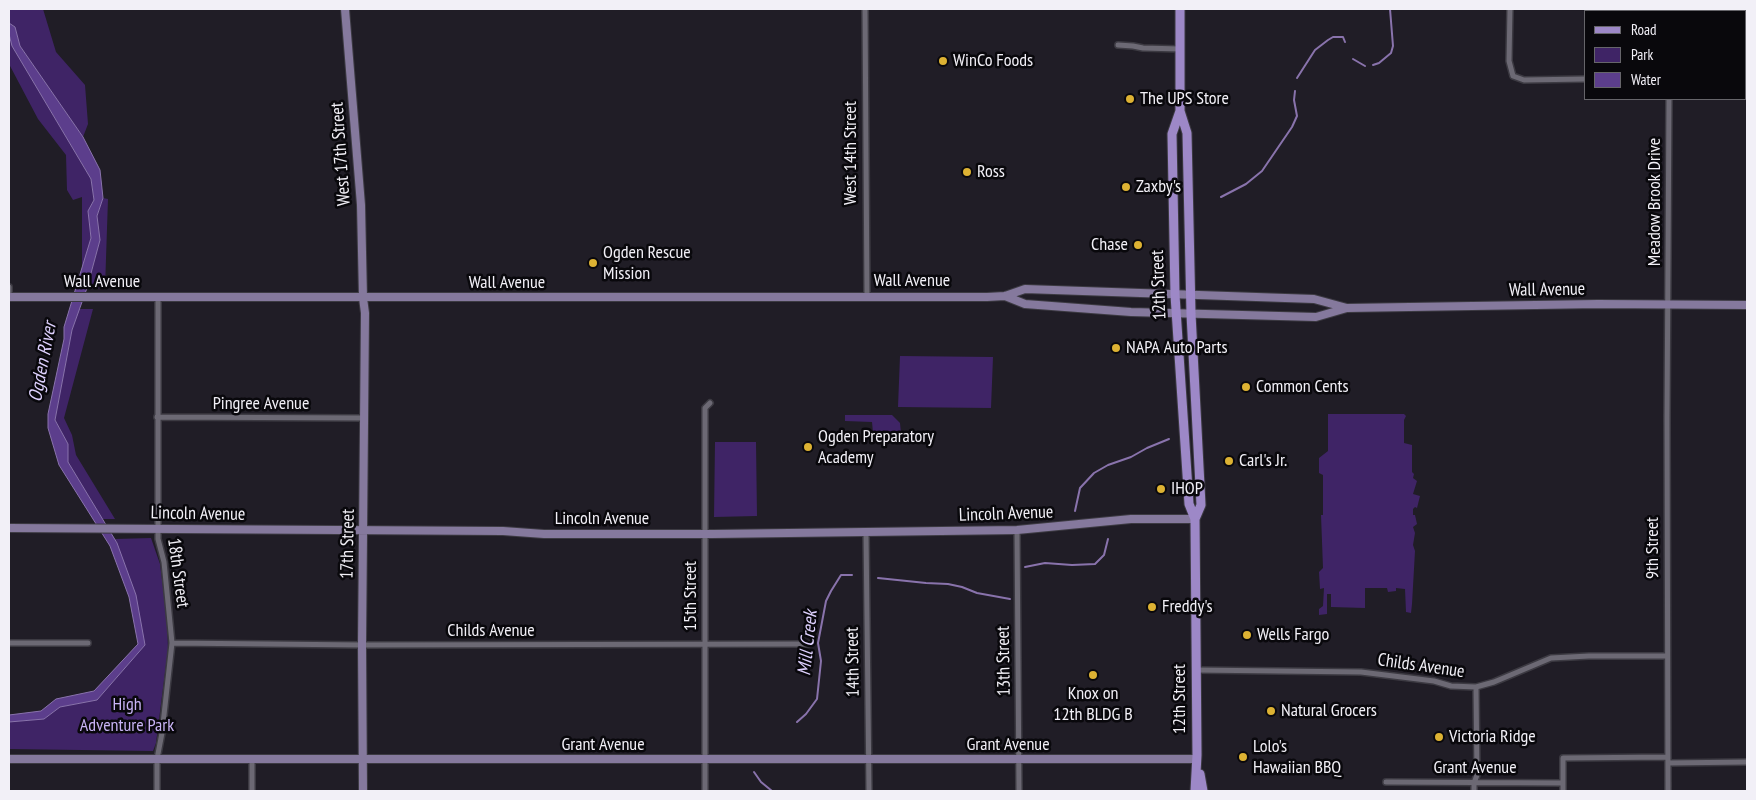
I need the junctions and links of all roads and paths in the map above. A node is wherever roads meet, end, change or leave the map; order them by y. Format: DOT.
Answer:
graph roads {
  1 [pos="345,9"];
  2 [pos="865,9"];
  3 [pos="1180,9"];
  4 [pos="1510,9"];
  5 [pos="1118,45"];
  6 [pos="1180,49"];
  7 [pos="1584,79"];
  8 [pos="1669,100"];
  9 [pos="1180,110"];
  10 [pos="9,287"];
  11 [pos="1175,295"];
  12 [pos="1191,295"];
  13 [pos="867,296"];
  14 [pos="1005,296"];
  15 [pos="9,297"];
  16 [pos="158,297"];
  17 [pos="363,298"];
  18 [pos="1668,304"];
  19 [pos="1747,305"];
  20 [pos="1347,308"];
  21 [pos="1175,313"];
  22 [pos="1191,314"];
  23 [pos="710,403"];
  24 [pos="157,417"];
  25 [pos="364,418"];
  26 [pos="1195,519"];
  27 [pos="9,528"];
  28 [pos="158,528"];
  29 [pos="1017,530"];
  30 [pos="362,531"];
  31 [pos="866,532"];
  32 [pos="705,534"];
  33 [pos="9,643"];
  34 [pos="172,643"];
  35 [pos="88,644"];
  36 [pos="704,644"];
  37 [pos="809,644"];
  38 [pos="362,645"];
  39 [pos="1667,656"];
  40 [pos="1196,670"];
  41 [pos="1476,687"];
  42 [pos="9,759"];
  43 [pos="869,759"];
  44 [pos="1197,759"];
  45 [pos="157,760"];
  46 [pos="252,760"];
  47 [pos="363,760"];
  48 [pos="705,760"];
  49 [pos="1019,760"];
  50 [pos="1668,760"];
  51 [pos="1747,762"];
  52 [pos="1386,782"];
  53 [pos="1474,783"];
  54 [pos="1563,784"];
  55 [pos="157,791"];
  56 [pos="252,791"];
  57 [pos="363,791"];
  58 [pos="705,791"];
  59 [pos="868,791"];
  60 [pos="1019,791"];
  61 [pos="1195,791"];
  62 [pos="1203,791"];
  63 [pos="1474,791"];
  64 [pos="1563,791"];
  65 [pos="1668,791"];
  1 -- 17 [label="street, West 17th Street"];
  2 -- 13 [label="street, West 14th Street"];
  3 -- 6 [label="main road, 12th Street"];
  4 -- 7 [label="street"];
  5 -- 6 [label="street"];
  6 -- 9 [label="main road, 12th Street"];
  8 -- 18 [label="street, Meadow Brook Drive"];
  9 -- 11 [label="main road, 12th Street"];
  9 -- 12 [label="main road, 12th Street"];
  10 -- 15 [label="street"];
  11 -- 12 [label="street, Wall Avenue"];
  11 -- 14 [label="street, Wall Avenue"];
  11 -- 21 [label="main road, 12th Street"];
  12 -- 20 [label="street, Wall Avenue"];
  12 -- 22 [label="main road, 12th Street"];
  13 -- 14 [label="street, Wall Avenue"];
  13 -- 17 [label="street, Wall Avenue"];
  14 -- 21 [label="street, Wall Avenue"];
  15 -- 16 [label="street, Wall Avenue"];
  16 -- 17 [label="street, Wall Avenue"];
  16 -- 24 [label="street, 18th Street"];
  17 -- 25 [label="street, 17th Street"];
  18 -- 19 [label="street, Wall Avenue"];
  18 -- 20 [label="street, Wall Avenue"];
  18 -- 39 [label="street, 9th Street"];
  20 -- 22 [label="street, Wall Avenue"];
  21 -- 22 [label="street, Wall Avenue"];
  21 -- 26 [label="main road, 12th Street"];
  22 -- 26 [label="main road, 12th Street"];
  23 -- 32 [label="street, 15th Street"];
  24 -- 25 [label="street, Pingree Avenue"];
  24 -- 28 [label="street, 18th Street"];
  25 -- 30 [label="street, 17th Street"];
  26 -- 29 [label="street, Lincoln Avenue"];
  26 -- 40 [label="main road, 12th Street"];
  27 -- 28 [label="street, Lincoln Avenue"];
  28 -- 30 [label="street, Lincoln Avenue"];
  28 -- 34 [label="street, 18th Street"];
  29 -- 31 [label="street, Lincoln Avenue"];
  29 -- 49 [label="street, 13th Street"];
  30 -- 32 [label="street, Lincoln Avenue"];
  30 -- 38 [label="street, 17th Street"];
  31 -- 32 [label="street, Lincoln Avenue"];
  31 -- 43 [label="street, 14th Street"];
  32 -- 36 [label="street, 15th Street"];
  33 -- 35 [label="street"];
  34 -- 38 [label="street, Childs Avenue"];
  34 -- 45 [label="street, 18th Street"];
  36 -- 37 [label="street, Childs Avenue"];
  36 -- 38 [label="street, Childs Avenue"];
  36 -- 48 [label="street, 15th Street"];
  38 -- 47 [label="street, 17th Street"];
  39 -- 41 [label="street, Childs Avenue"];
  39 -- 50 [label="street, 9th Street"];
  40 -- 41 [label="street, Childs Avenue"];
  40 -- 44 [label="main road, 12th Street"];
  41 -- 53 [label="street"];
  42 -- 45 [label="street, Grant Avenue"];
  43 -- 48 [label="street, Grant Avenue"];
  43 -- 49 [label="street, Grant Avenue"];
  43 -- 59 [label="street, 14th Street"];
  44 -- 49 [label="street, Grant Avenue"];
  44 -- 61 [label="main road, 12th Street"];
  44 -- 62 [label="main road, 12th Street"];
  45 -- 46 [label="street, Grant Avenue"];
  45 -- 55 [label="street, 18th Street"];
  46 -- 47 [label="street, Grant Avenue"];
  46 -- 56 [label="street"];
  47 -- 48 [label="street, Grant Avenue"];
  47 -- 57 [label="street, 17th Street"];
  48 -- 58 [label="street, 15th Street"];
  49 -- 60 [label="street, 13th Street"];
  50 -- 51 [label="street"];
  50 -- 54 [label="street"];
  50 -- 65 [label="street, 9th Street"];
  52 -- 53 [label="street, Grant Avenue"];
  53 -- 54 [label="street, Grant Avenue"];
  53 -- 63 [label="street"];
  54 -- 64 [label="street"];
}
